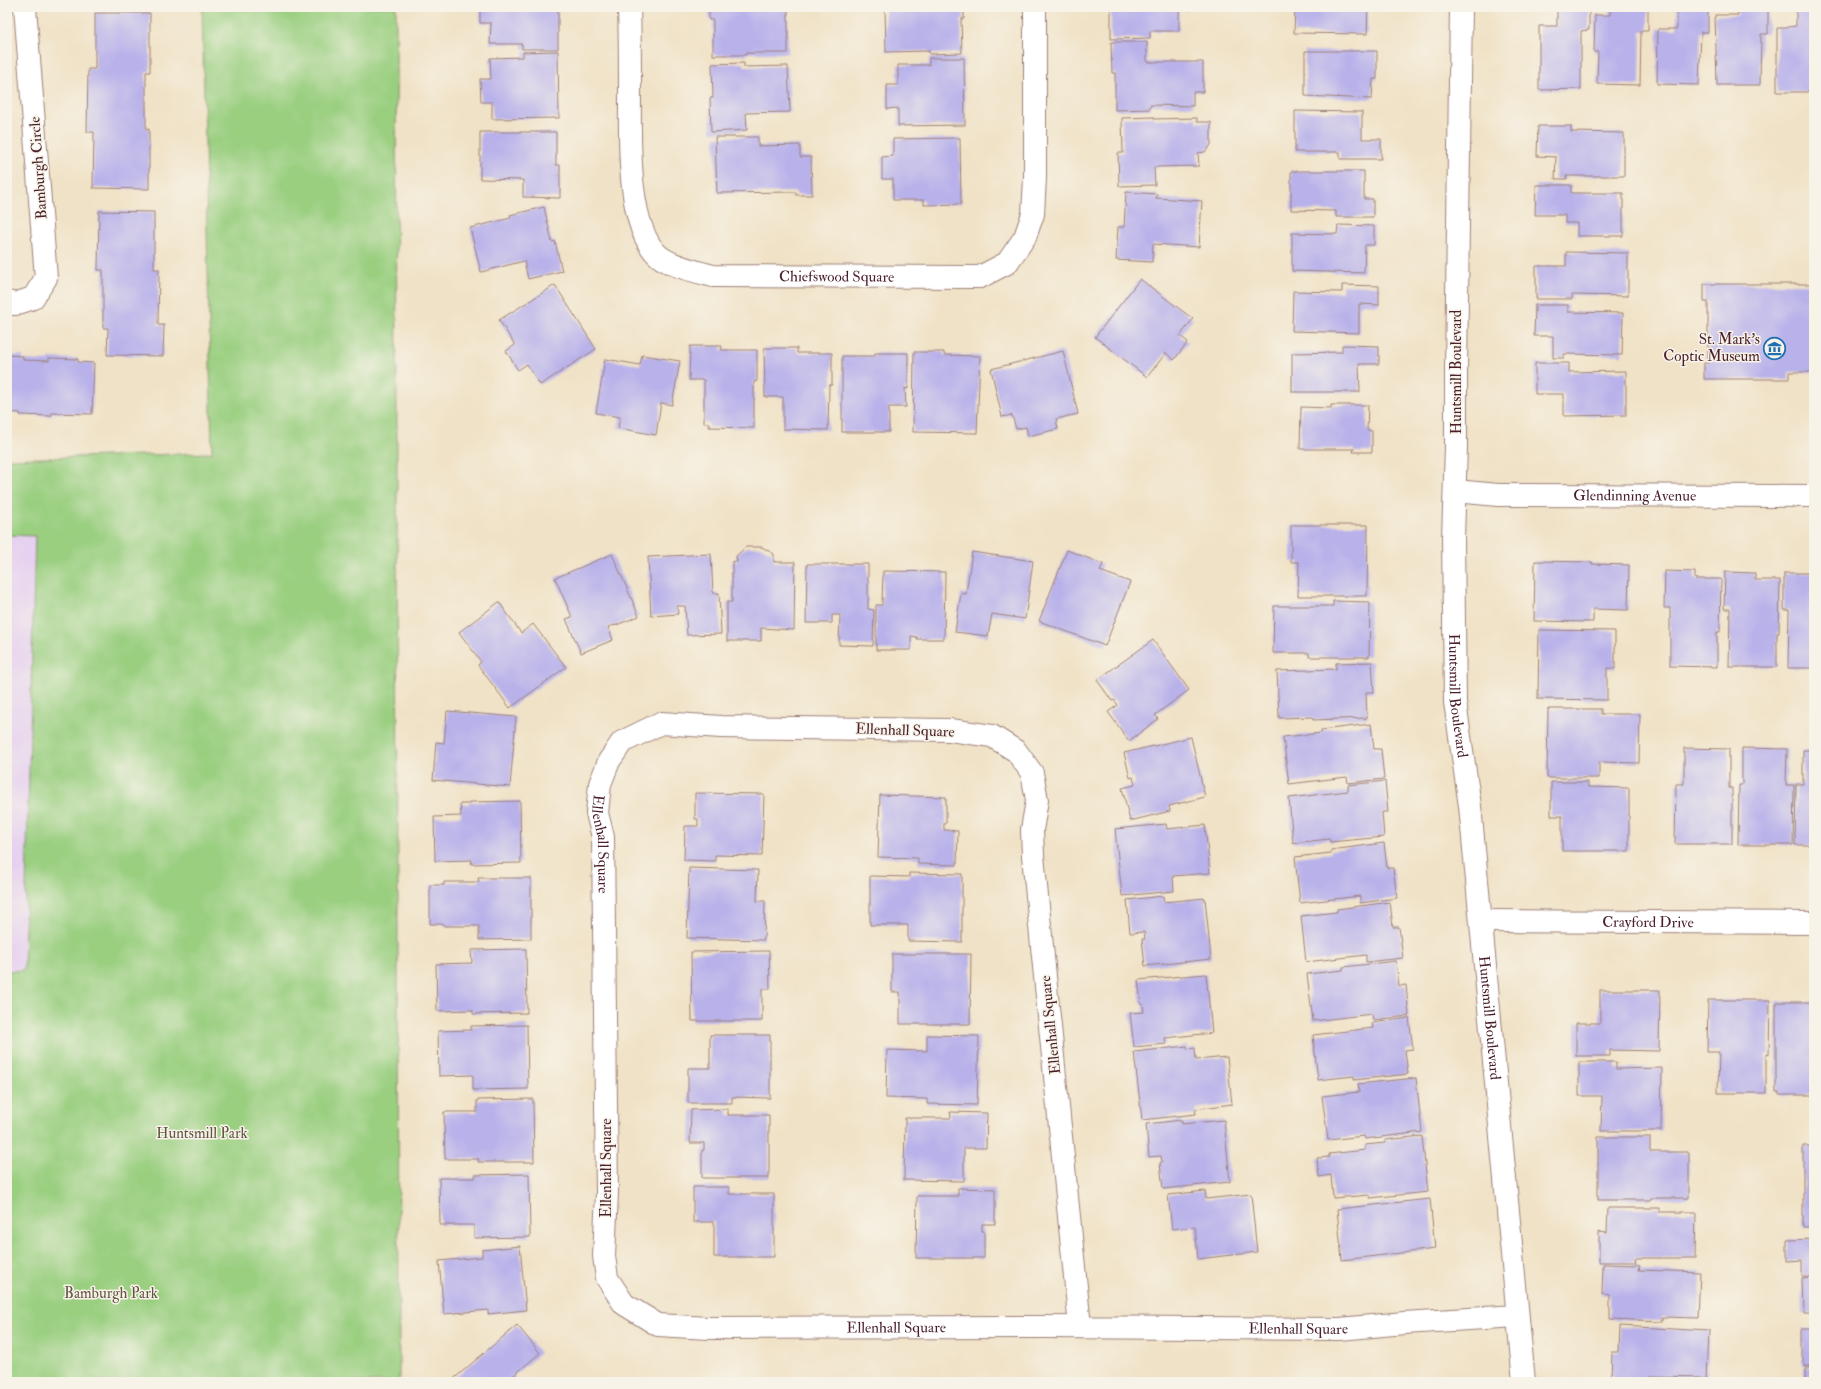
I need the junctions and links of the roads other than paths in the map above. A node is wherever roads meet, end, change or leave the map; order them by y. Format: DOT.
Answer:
graph roads {
  1 [pos="25,7"];
  2 [pos="629,7"];
  3 [pos="1035,7"];
  4 [pos="1461,7"];
  5 [pos="7,302"];
  6 [pos="1455,491"];
  7 [pos="1814,496"];
  8 [pos="1481,921"];
  9 [pos="1814,923"];
  10 [pos="1517,1316"];
  11 [pos="1080,1327"];
  12 [pos="1524,1382"];
  1 -- 5 [label="street, Bamburgh Circle"];
  2 -- 3 [label="street, Chiefswood Square"];
  4 -- 6 [label="street, Huntsmill Boulevard"];
  6 -- 7 [label="street, Glendinning Avenue"];
  6 -- 8 [label="street, Huntsmill Boulevard"];
  8 -- 9 [label="street, Crayford Drive"];
  8 -- 10 [label="street, Huntsmill Boulevard"];
  10 -- 11 [label="street, Ellenhall Square"];
  10 -- 12 [label="street, Huntsmill Boulevard"];
  11 -- 11 [label="street, Ellenhall Square"];
}
